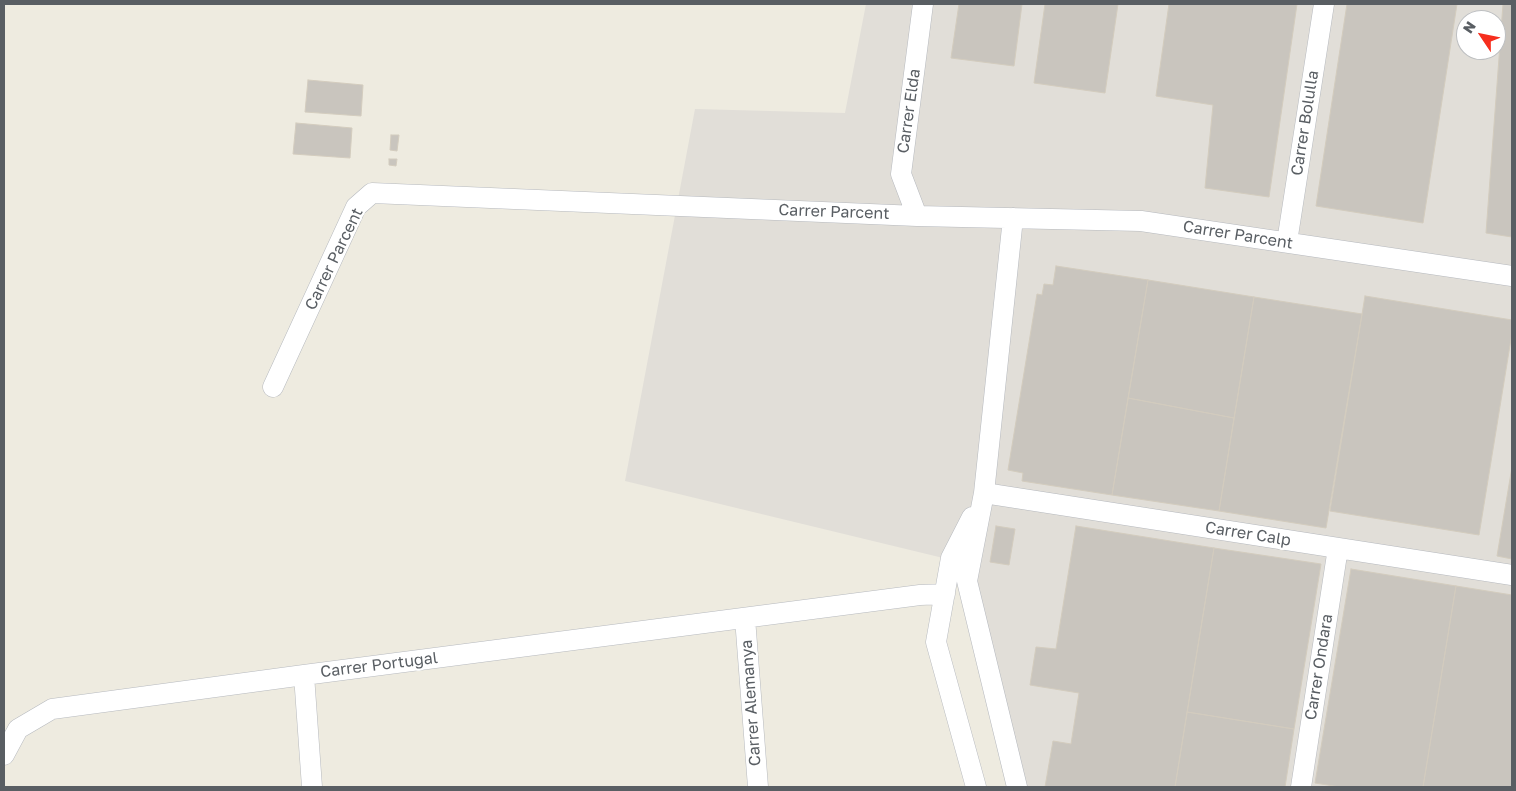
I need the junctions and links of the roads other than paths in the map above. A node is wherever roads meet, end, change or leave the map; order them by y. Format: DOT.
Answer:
graph roads {
  1 [pos="924,4"];
  2 [pos="1324,4"];
  3 [pos="917,216"];
  4 [pos="1013,218"];
  5 [pos="1287,242"];
  6 [pos="1512,276"];
  7 [pos="273,387"];
  8 [pos="984,492"];
  9 [pos="1338,548"];
  10 [pos="1512,575"];
  11 [pos="944,594"];
  12 [pos="745,618"];
  13 [pos="304,675"];
  14 [pos="4,755"];
  15 [pos="312,787"];
  16 [pos="758,787"];
  17 [pos="976,787"];
  18 [pos="1018,787"];
  19 [pos="1301,787"];
  1 -- 3 [label="street, Carrer Elda"];
  2 -- 5 [label="street, Carrer Bolulla"];
  3 -- 4 [label="street, Carrer Parcent"];
  3 -- 7 [label="street, Carrer Parcent"];
  4 -- 5 [label="street, Carrer Parcent"];
  4 -- 8 [label="street"];
  5 -- 6 [label="street, Carrer Parcent"];
  8 -- 9 [label="street, Carrer Calp"];
  8 -- 11 [label="street"];
  8 -- 18 [label="street"];
  9 -- 10 [label="street, Carrer Calp"];
  9 -- 19 [label="street, Carrer Ondara"];
  11 -- 12 [label="street, Carrer Portugal"];
  11 -- 17 [label="street"];
  12 -- 13 [label="street, Carrer Portugal"];
  12 -- 16 [label="street, Carrer Alemanya"];
  13 -- 14 [label="street, Carrer Portugal"];
  13 -- 15 [label="street"];
}
